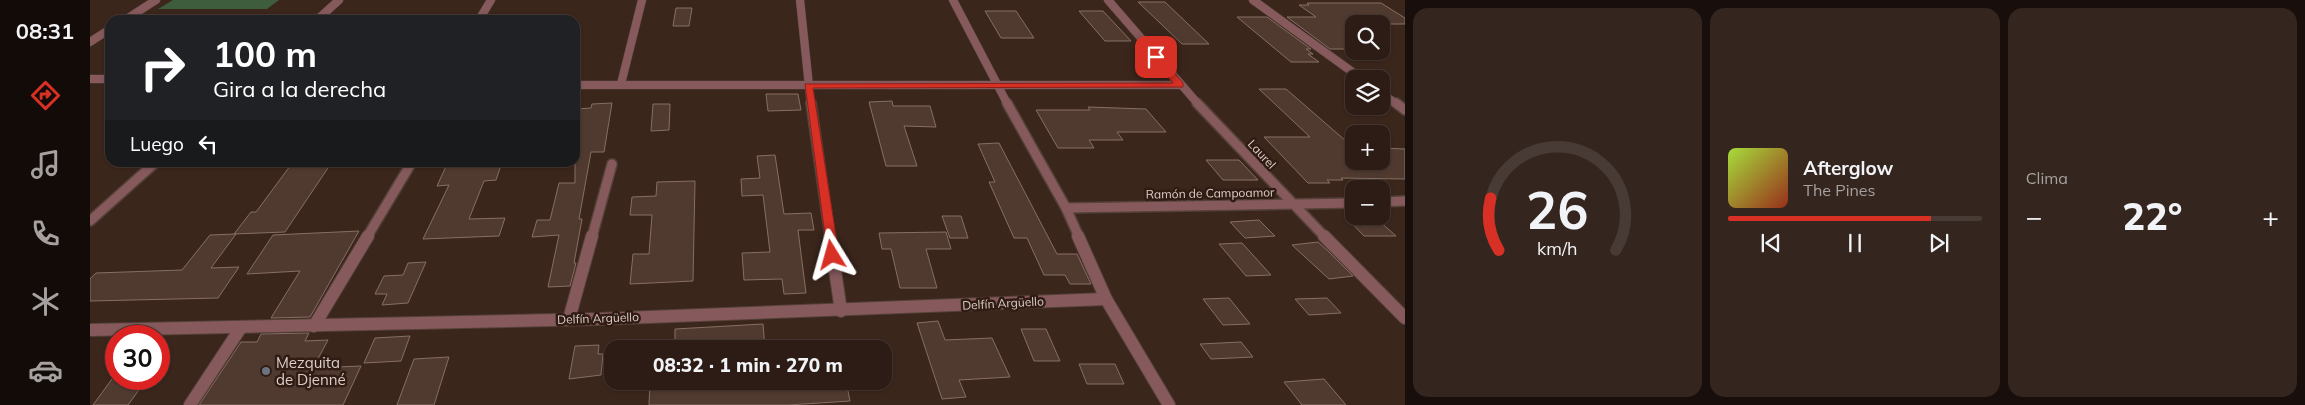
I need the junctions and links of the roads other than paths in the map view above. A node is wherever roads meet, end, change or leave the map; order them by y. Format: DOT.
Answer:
graph roads {
  1 [pos="156,0"];
  2 [pos="339,0"];
  3 [pos="492,0"];
  4 [pos="642,0"];
  5 [pos="800,0"];
  6 [pos="953,0"];
  7 [pos="1108,0"];
  8 [pos="1253,0"];
  9 [pos="133,15"];
  10 [pos="322,15"];
  11 [pos="482,15"];
  12 [pos="105,32"];
  13 [pos="90,42"];
  14 [pos="1350,70"];
  15 [pos="90,79"];
  16 [pos="105,80"];
  17 [pos="621,84"];
  18 [pos="996,84"];
  19 [pos="580,85"];
  20 [pos="1180,85"];
  21 [pos="808,86"];
  22 [pos="1390,99"];
  23 [pos="1405,110"];
  24 [pos="612,164"];
  25 [pos="150,167"];
  26 [pos="409,167"];
  27 [pos="1405,201"];
  28 [pos="1390,202"];
  29 [pos="1345,203"];
  30 [pos="1293,205"];
  31 [pos="1066,208"];
  32 [pos="90,221"];
  33 [pos="1106,298"];
  34 [pos="840,311"];
  35 [pos="1405,318"];
  36 [pos="569,319"];
  37 [pos="314,326"];
  38 [pos="90,330"];
  39 [pos="240,330"];
  40 [pos="190,405"];
  41 [pos="1169,405"];
  1 -- 9 [label="street"];
  2 -- 10 [label="street"];
  3 -- 11 [label="street"];
  4 -- 17 [label="street"];
  5 -- 21 [label="street"];
  6 -- 18 [label="street"];
  7 -- 20 [label="street, Laurel"];
  8 -- 14 [label="street"];
  12 -- 13 [label="street"];
  15 -- 16 [label="street"];
  17 -- 19 [label="street"];
  17 -- 21 [label="street"];
  18 -- 20 [label="street"];
  18 -- 21 [label="street"];
  18 -- 31 [label="street"];
  20 -- 30 [label="street, Laurel"];
  21 -- 34 [label="street"];
  22 -- 23 [label="street"];
  24 -- 36 [label="street"];
  25 -- 32 [label="street"];
  26 -- 37 [label="street"];
  27 -- 28 [label="street"];
  29 -- 30 [label="street, Ramón de Campoamor"];
  30 -- 31 [label="street, Ramón de Campoamor"];
  30 -- 35 [label="street, Laurel"];
  31 -- 33 [label="street"];
  33 -- 34 [label="street, Delfín Argüello"];
  33 -- 41 [label="street"];
  34 -- 36 [label="street, Delfín Argüello"];
  36 -- 37 [label="street, Delfín Argüello"];
  37 -- 39 [label="street, Delfín Argüello"];
  38 -- 39 [label="street, Delfín Argüello"];
  39 -- 40 [label="street"];
}
